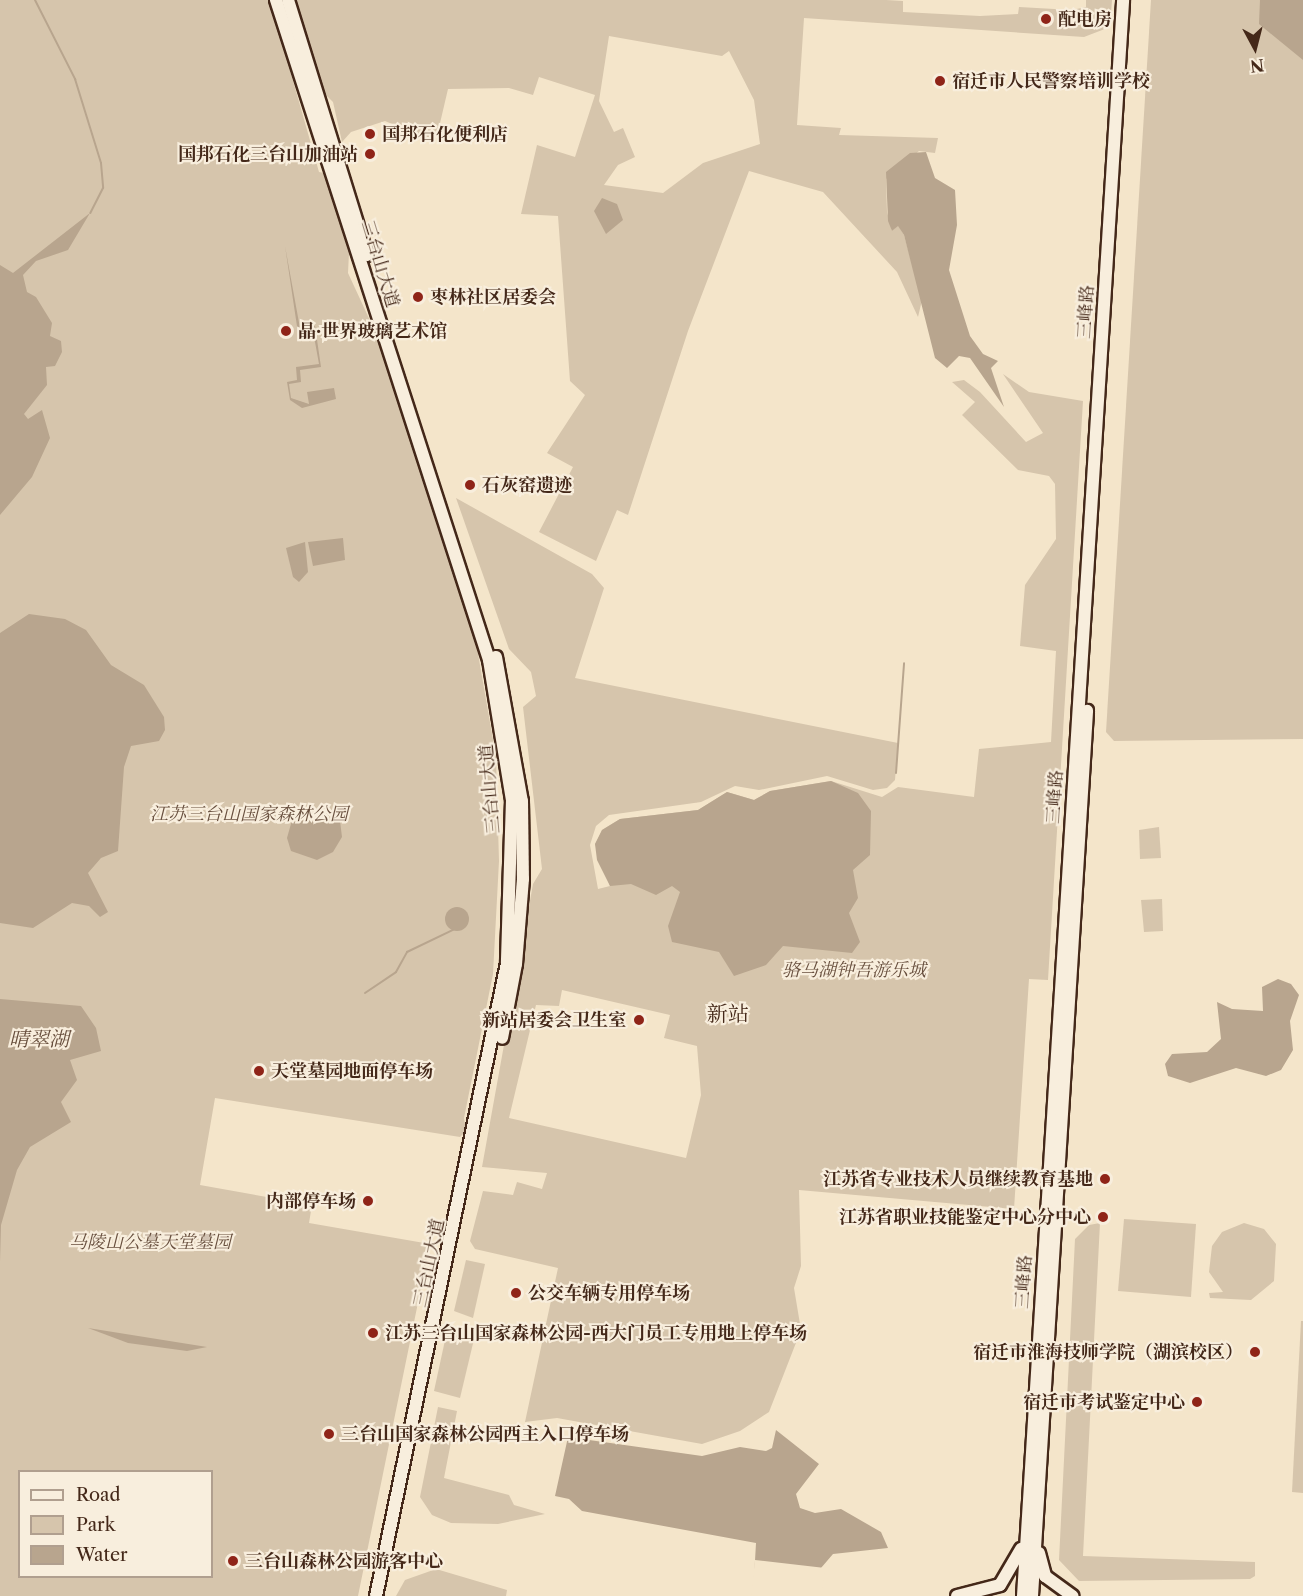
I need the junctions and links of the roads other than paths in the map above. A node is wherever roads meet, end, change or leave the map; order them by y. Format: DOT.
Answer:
graph roads {
  1 [pos="276,0"];
  2 [pos="288,0"];
  3 [pos="1124,0"];
  4 [pos="1132,0"];
  5 [pos="1033,1501"];
  6 [pos="376,1596"];
  7 [pos="382,1596"];
  8 [pos="957,1596"];
  9 [pos="1023,1596"];
  10 [pos="1032,1596"];
  11 [pos="1073,1596"];
  1 -- 6 [label="main road, 三台山大道"];
  2 -- 7 [label="main road, 三台山大道"];
  3 -- 5 [label="main road, 三峰路"];
  4 -- 5 [label="main road, 三峰路"];
  5 -- 8 [label="main road"];
  5 -- 9 [label="main road, 三峰路"];
  5 -- 10 [label="main road, 三峰路"];
  5 -- 11 [label="main road"];
}
